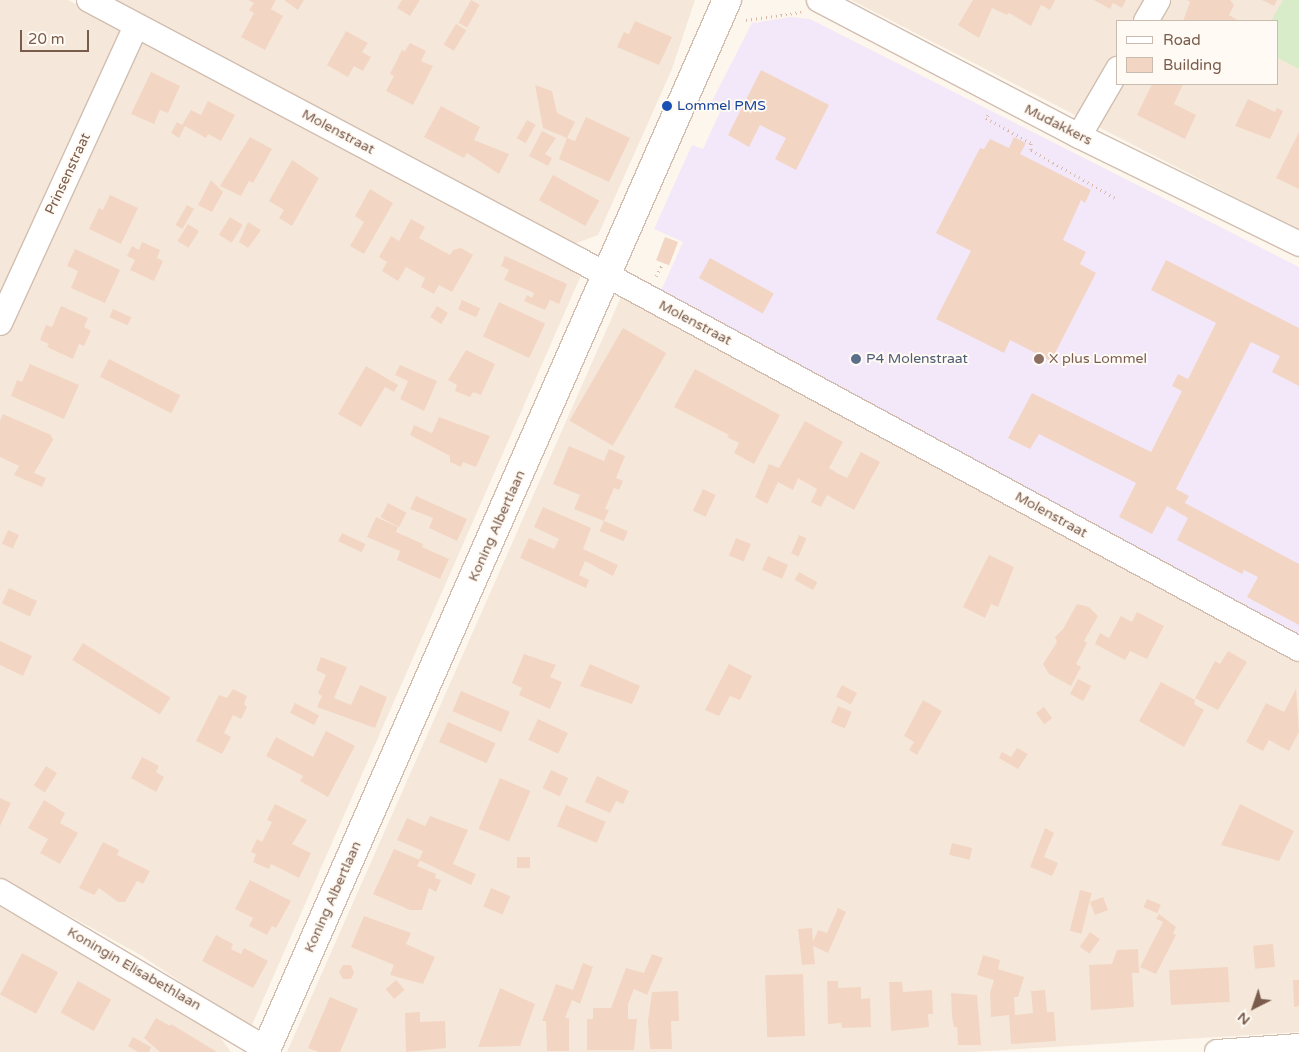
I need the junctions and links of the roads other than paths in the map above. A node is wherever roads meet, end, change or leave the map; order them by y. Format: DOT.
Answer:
graph roads {
  1 [pos="89,0"];
  2 [pos="1158,0"];
  3 [pos="823,2"];
  4 [pos="735,10"];
  5 [pos="1147,20"];
  6 [pos="136,26"];
  7 [pos="1116,72"];
  8 [pos="1079,136"];
  9 [pos="1299,244"];
  10 [pos="606,276"];
  11 [pos="0,323"];
  12 [pos="1299,650"];
  13 [pos="0,891"];
  14 [pos="1299,1046"];
  15 [pos="265,1050"];
  16 [pos="1217,1052"];
  1 -- 6 [label="street, Molenstraat"];
  2 -- 5 [label="street"];
  3 -- 8 [label="street, Mudakkers"];
  4 -- 10 [label="main road, Koning Albertlaan"];
  6 -- 10 [label="street, Molenstraat"];
  6 -- 11 [label="street, Prinsenstraat"];
  7 -- 8 [label="street"];
  8 -- 9 [label="street, Mudakkers"];
  10 -- 12 [label="street, Molenstraat"];
  10 -- 15 [label="main road, Koning Albertlaan"];
  13 -- 15 [label="street, Koningin Elisabethlaan"];
  14 -- 16 [label="street"];
}
